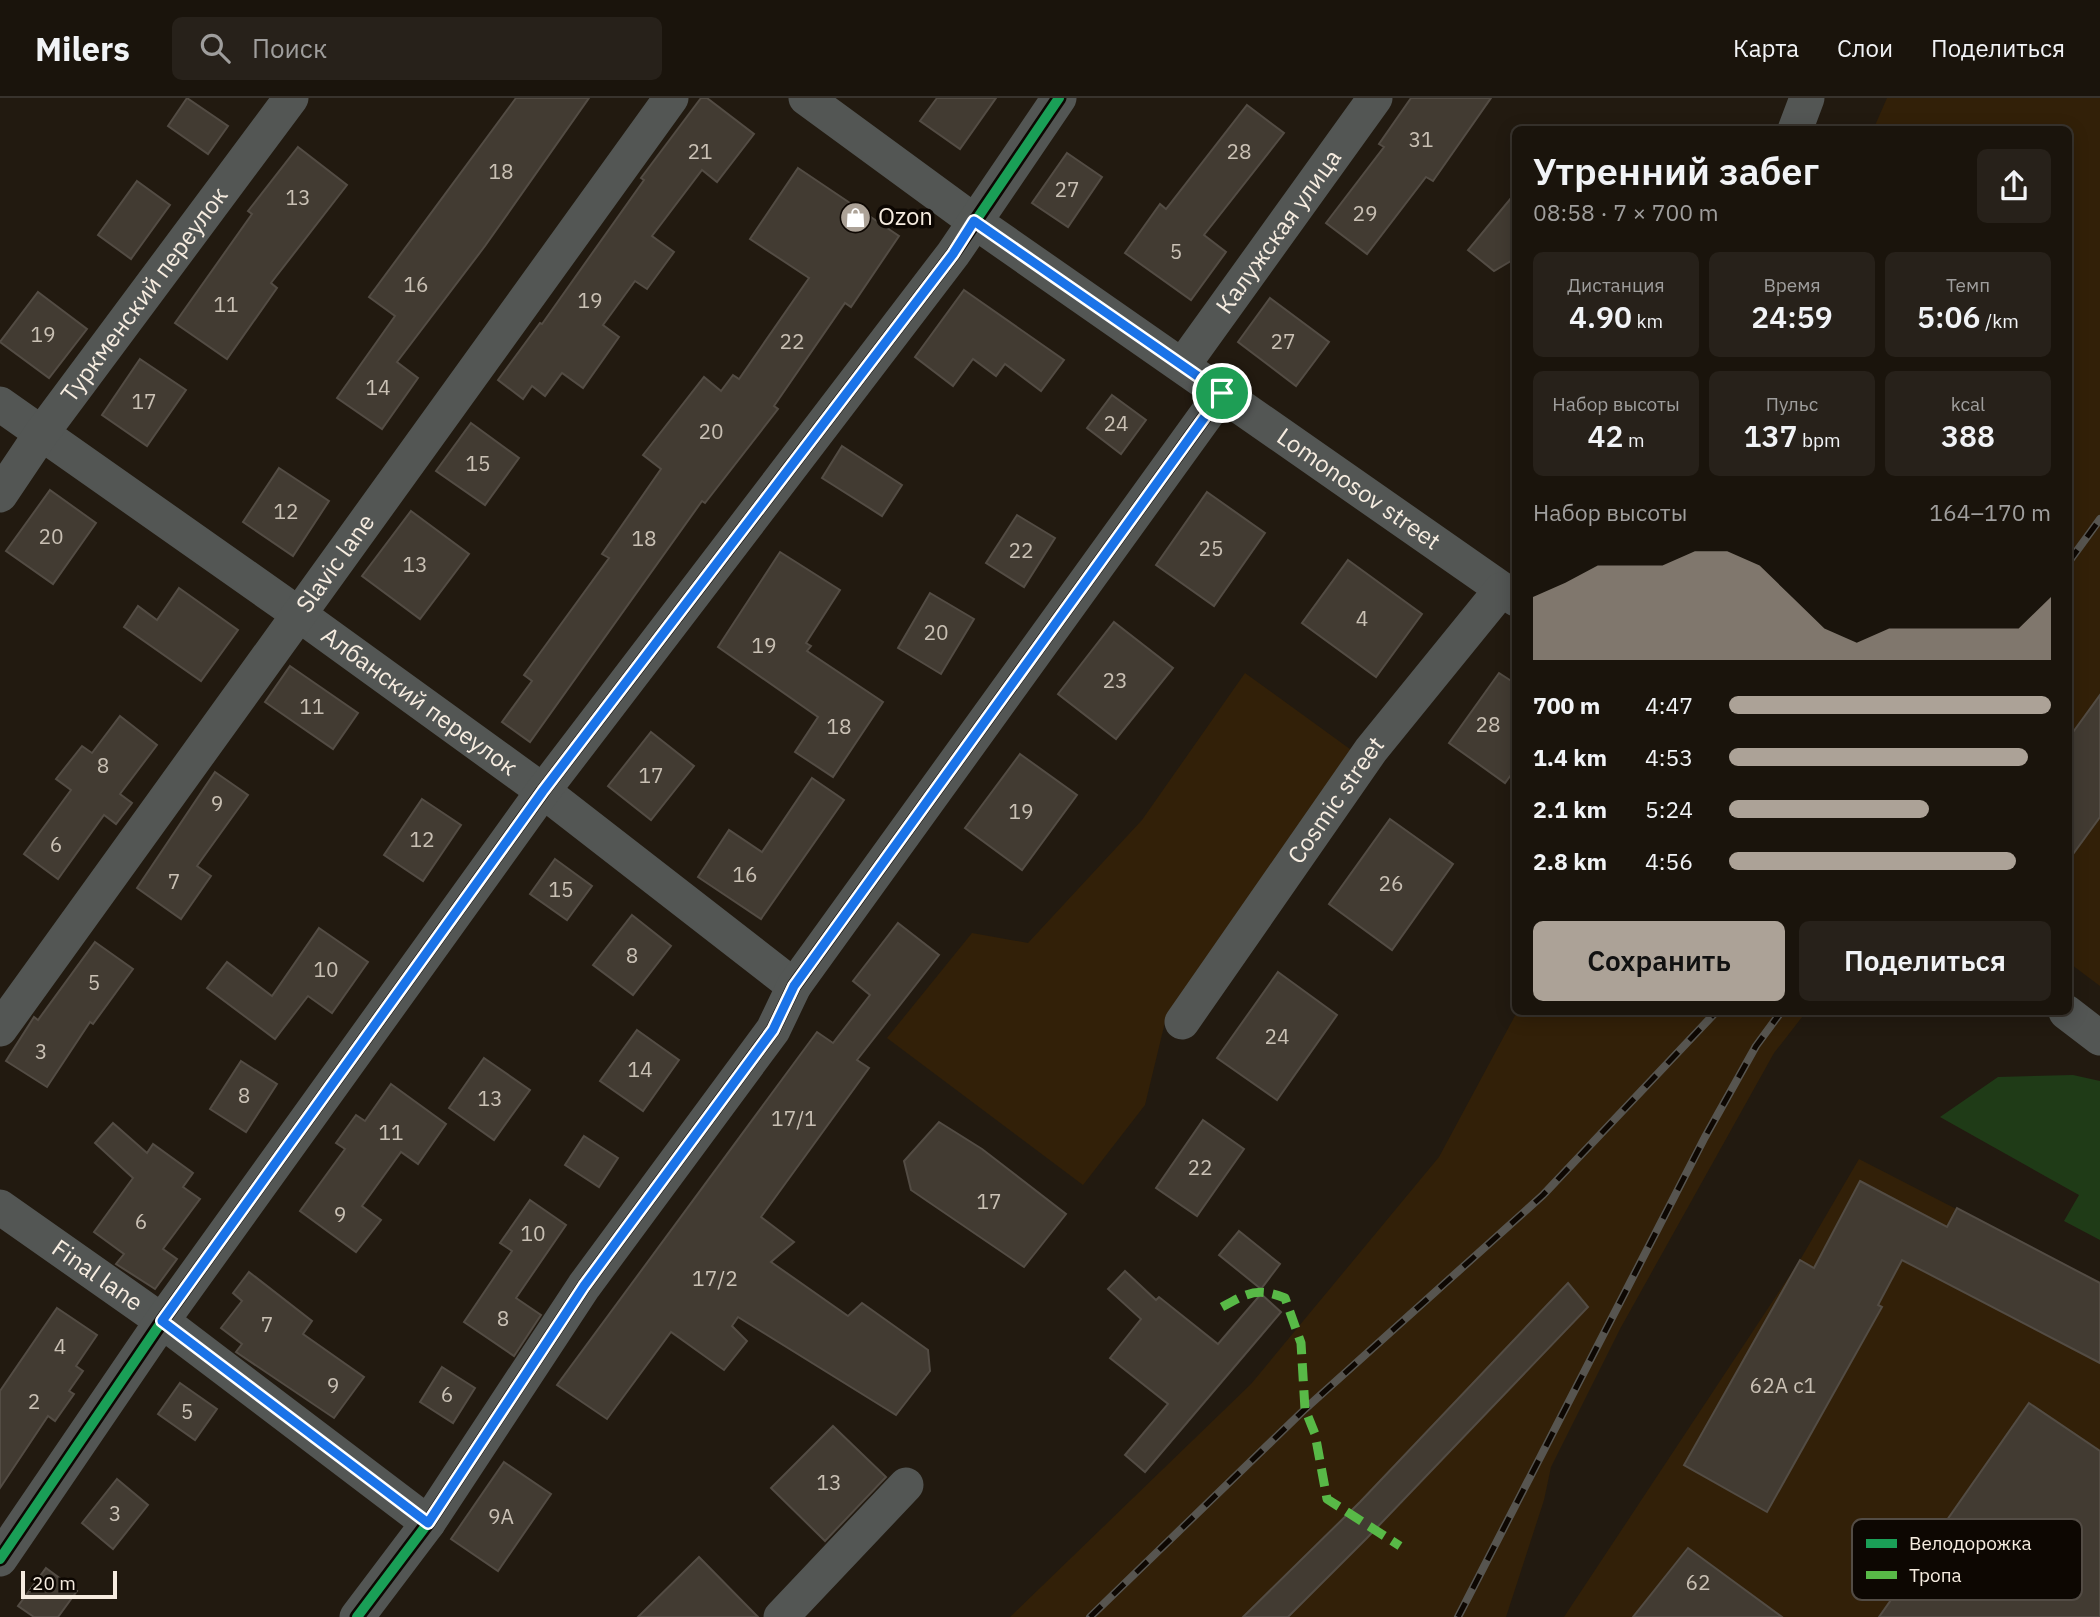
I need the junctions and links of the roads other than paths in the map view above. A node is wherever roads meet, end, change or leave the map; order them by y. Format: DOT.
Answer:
graph roads {
  1 [pos="291,98"];
  2 [pos="671,98"];
  3 [pos="806,98"];
  4 [pos="1059,98"];
  5 [pos="1375,98"];
  6 [pos="1807,98"];
  7 [pos="1796,126"];
  8 [pos="974,221"];
  9 [pos="1183,365"];
  10 [pos="1222,393"];
  11 [pos="0,404"];
  12 [pos="41,434"];
  13 [pos="0,495"];
  14 [pos="1508,595"];
  15 [pos="297,613"];
  16 [pos="543,791"];
  17 [pos="794,986"];
  18 [pos="2070,1015"];
  19 [pos="1182,1022"];
  20 [pos="0,1029"];
  21 [pos="2100,1038"];
  22 [pos="0,1206"];
  23 [pos="162,1321"];
  24 [pos="906,1485"];
  25 [pos="428,1523"];
  26 [pos="0,1559"];
  27 [pos="357,1617"];
  28 [pos="781,1617"];
  1 -- 12 [label="street, Туркменский переулок"];
  2 -- 15 [label="street, Slavic lane"];
  3 -- 8 [label="street, Lomonosov street"];
  4 -- 8 [label="street"];
  5 -- 9 [label="street, Калужская улица"];
  6 -- 7 [label="street"];
  8 -- 9 [label="street, Lomonosov street"];
  8 -- 16 [label="street"];
  9 -- 10 [label="street, Lomonosov street"];
  10 -- 14 [label="street, Lomonosov street"];
  10 -- 17 [label="street"];
  11 -- 12 [label="street, Албанский переулок"];
  12 -- 13 [label="street, Туркменский переулок"];
  12 -- 15 [label="street, Албанский переулок"];
  14 -- 19 [label="street, Cosmic street"];
  15 -- 16 [label="street, Албанский переулок"];
  15 -- 20 [label="street, Slavic lane"];
  16 -- 17 [label="street, Албанский переулок"];
  16 -- 23 [label="street"];
  17 -- 25 [label="street"];
  18 -- 21 [label="street"];
  22 -- 23 [label="street, Final lane"];
  23 -- 25 [label="street, Final lane"];
  23 -- 26 [label="street"];
  24 -- 28 [label="street"];
  25 -- 27 [label="street"];
}
